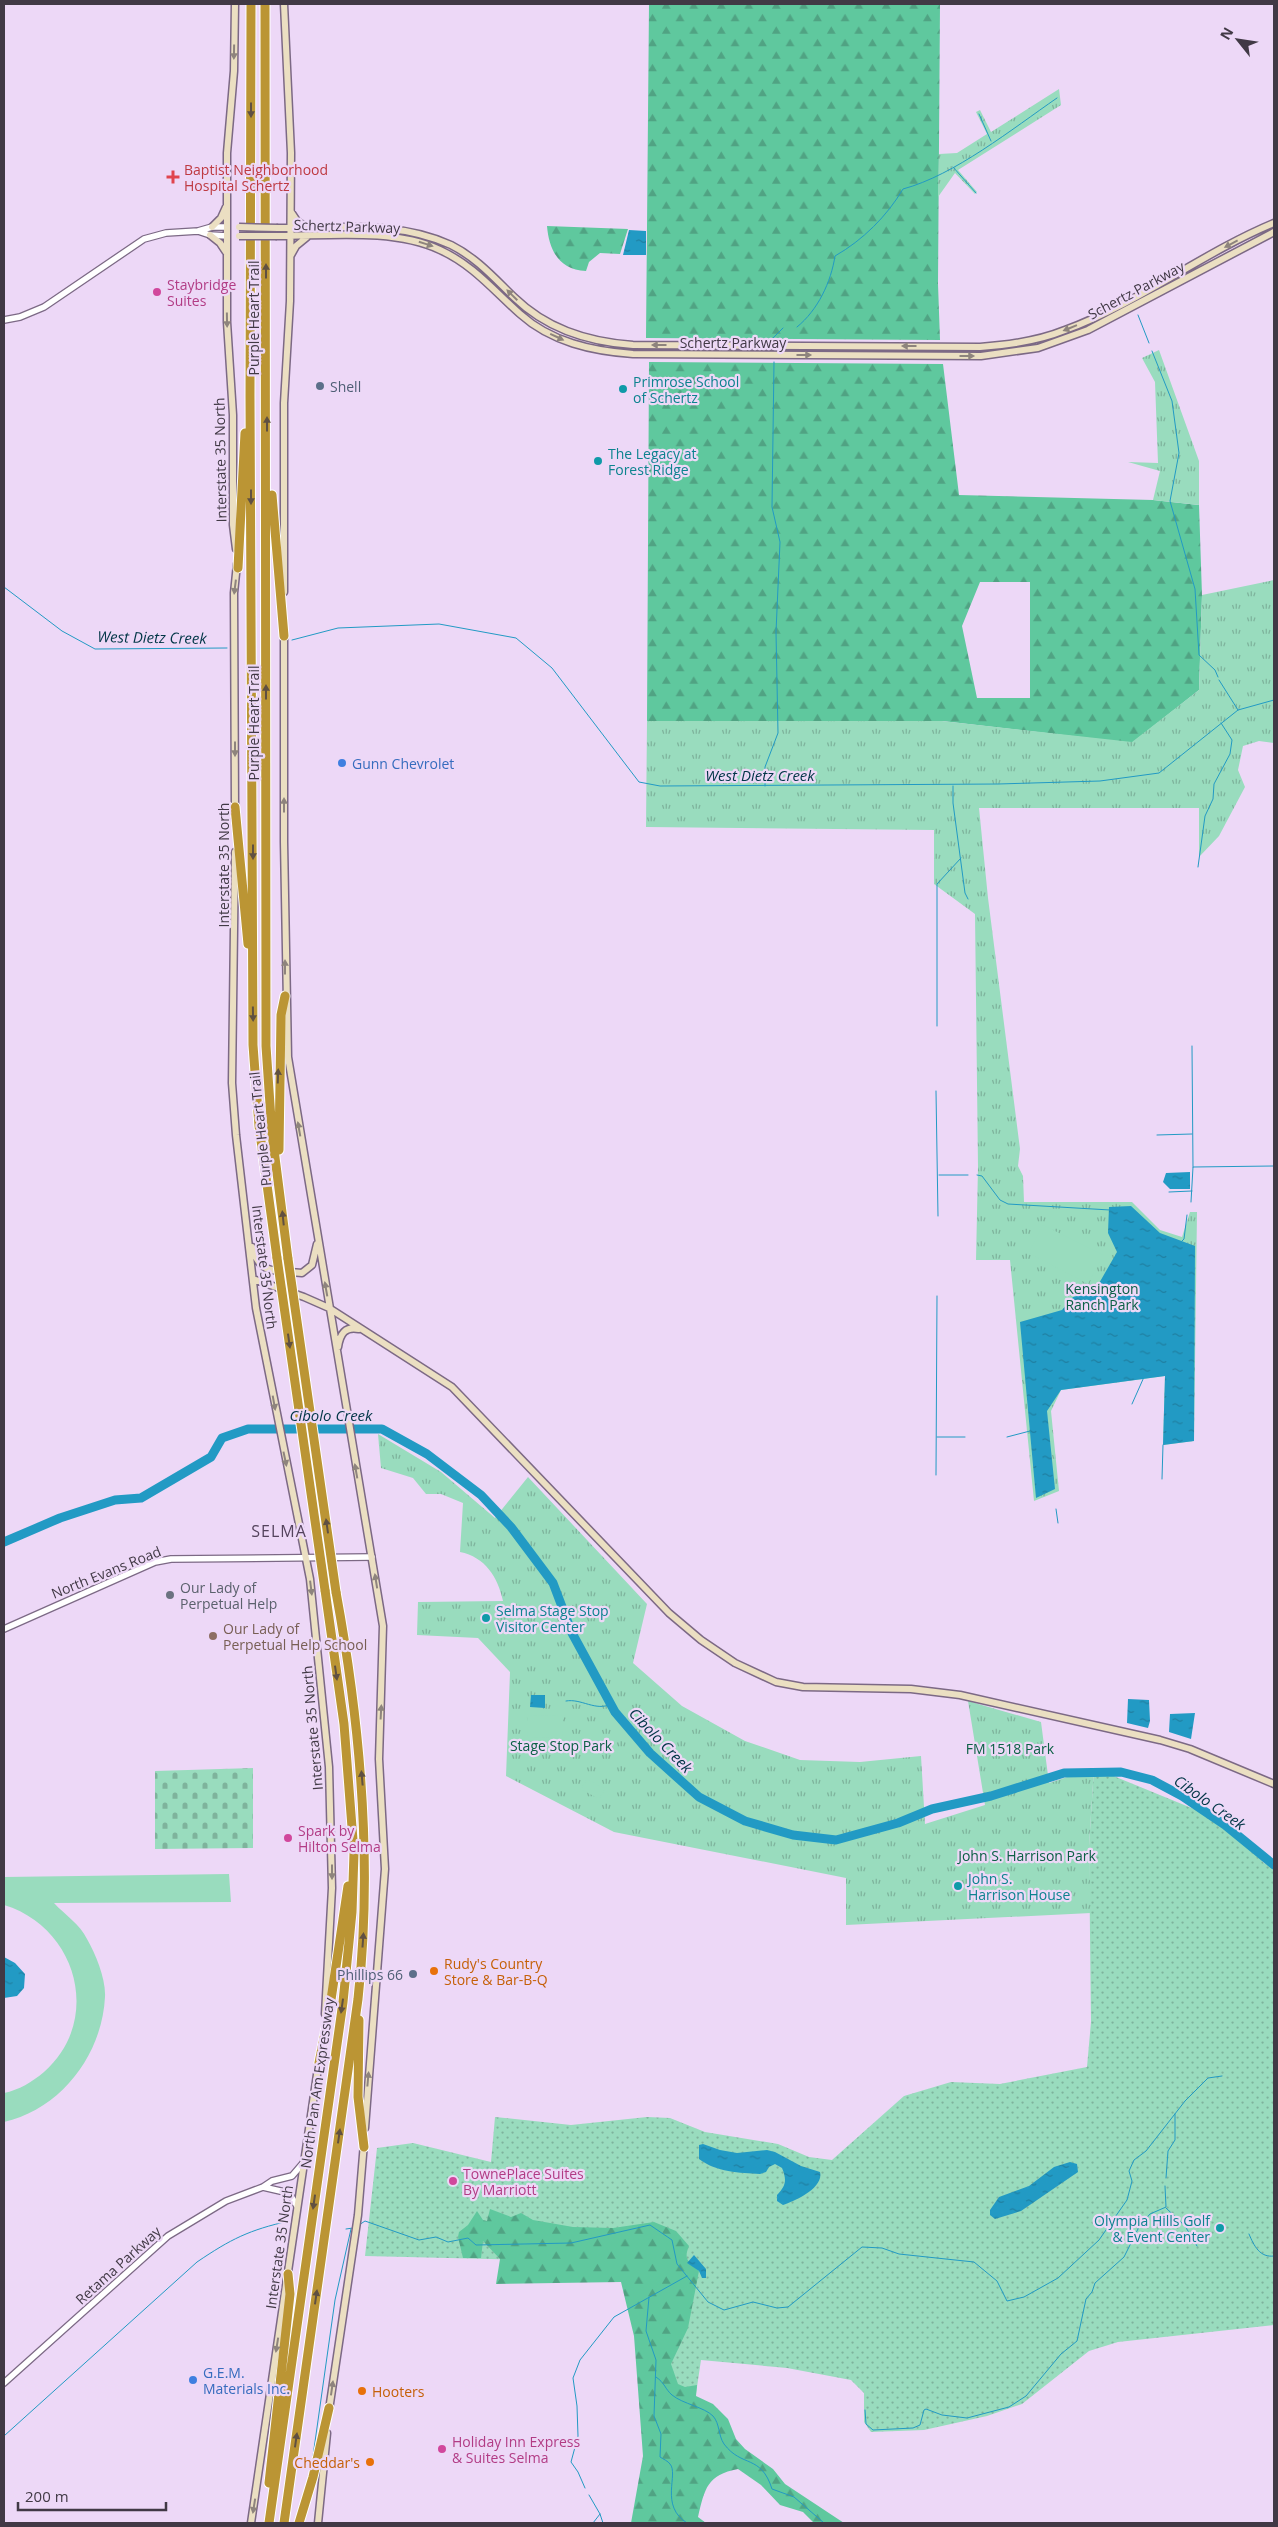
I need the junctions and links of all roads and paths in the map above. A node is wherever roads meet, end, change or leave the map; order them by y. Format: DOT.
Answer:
graph roads {
  1 [pos="235,4"];
  2 [pos="265,4"];
  3 [pos="284,4"];
  4 [pos="251,5"];
  5 [pos="227,204"];
  6 [pos="291,211"];
  7 [pos="1274,223"];
  8 [pos="212,227"];
  9 [pos="227,227"];
  10 [pos="290,228"];
  11 [pos="307,228"];
  12 [pos="198,231"];
  13 [pos="1274,232"];
  14 [pos="210,236"];
  15 [pos="227,236"];
  16 [pos="290,236"];
  17 [pos="307,236"];
  18 [pos="227,254"];
  19 [pos="290,256"];
  20 [pos="4,320"];
  21 [pos="250,396"];
  22 [pos="267,453"];
  23 [pos="238,568"];
  24 [pos="284,636"];
  25 [pos="235,808"];
  26 [pos="252,984"];
  27 [pos="285,996"];
  28 [pos="279,1177"];
  29 [pos="247,1229"];
  30 [pos="318,1239"];
  31 [pos="253,1279"];
  32 [pos="329,1308"];
  33 [pos="364,1330"];
  34 [pos="337,1350"];
  35 [pos="303,1438"];
  36 [pos="314,1439"];
  37 [pos="372,1557"];
  38 [pos="306,1558"];
  39 [pos="4,1629"];
  40 [pos="1274,1784"];
  41 [pos="354,1853"];
  42 [pos="358,1999"];
  43 [pos="319,2063"];
  44 [pos="364,2147"];
  45 [pos="304,2162"];
  46 [pos="263,2187"];
  47 [pos="297,2206"];
  48 [pos="288,2274"];
  49 [pos="4,2383"];
  50 [pos="329,2408"];
  51 [pos="271,2508"];
  52 [pos="252,2523"];
  53 [pos="269,2523"];
  54 [pos="284,2523"];
  55 [pos="299,2523"];
  56 [pos="318,2523"];
  1 -- 5 [label="main road, Interstate 35 North, one-way"];
  22 -- 2 [label="highway, Purple Heart Trail, one-way"];
  3 -- 6 [label="main road"];
  4 -- 21 [label="highway, Purple Heart Trail, one-way"];
  5 -- 8 [label="main road"];
  5 -- 9 [label="main road, Interstate 35 North"];
  6 -- 10 [label="main road"];
  6 -- 11 [label="main road"];
  7 -- 11 [label="main road, Schertz Parkway, one-way"];
  8 -- 9 [label="street, Schertz Parkway"];
  8 -- 12 [label="street, Schertz Parkway"];
  9 -- 10 [label="main road, Schertz Parkway, bridge"];
  9 -- 15 [label="main road, Interstate 35 North"];
  10 -- 11 [label="main road, Schertz Parkway"];
  10 -- 16 [label="main road"];
  12 -- 14 [label="street, Schertz Parkway"];
  12 -- 20 [label="street, Schertz Parkway"];
  17 -- 13 [label="main road, Schertz Parkway, one-way"];
  14 -- 15 [label="street, Schertz Parkway"];
  14 -- 18 [label="main road"];
  15 -- 16 [label="main road, Schertz Parkway, bridge"];
  15 -- 18 [label="main road, Interstate 35 North"];
  16 -- 17 [label="main road, Schertz Parkway"];
  16 -- 19 [label="main road"];
  17 -- 19 [label="main road"];
  18 -- 23 [label="main road, Interstate 35 North, one-way"];
  19 -- 24 [label="main road"];
  21 -- 23 [label="highway"];
  21 -- 26 [label="highway, Purple Heart Trail, one-way"];
  22 -- 24 [label="highway"];
  28 -- 22 [label="highway, Purple Heart Trail, one-way"];
  23 -- 25 [label="main road, Interstate 35 North, one-way"];
  27 -- 24 [label="main road, one-way"];
  25 -- 26 [label="highway"];
  25 -- 29 [label="main road, Interstate 35 North"];
  26 -- 35 [label="highway, Purple Heart Trail, one-way, bridge"];
  28 -- 27 [label="highway, one-way"];
  30 -- 27 [label="main road, one-way"];
  36 -- 28 [label="highway, Purple Heart Trail, one-way, bridge"];
  29 -- 30 [label="main road"];
  29 -- 31 [label="main road, Interstate 35 North"];
  32 -- 30 [label="main road, one-way"];
  31 -- 32 [label="main road"];
  31 -- 38 [label="main road, Interstate 35 North, one-way"];
  32 -- 33 [label="main road"];
  32 -- 34 [label="main road"];
  33 -- 34 [label="main road"];
  33 -- 40 [label="main road"];
  37 -- 34 [label="main road, one-way"];
  35 -- 41 [label="highway, North Pan Am Expressway, one-way, bridge"];
  42 -- 36 [label="highway, North Pan Am Expressway, one-way, bridge"];
  37 -- 38 [label="street, North Evans Road"];
  44 -- 37 [label="main road, one-way"];
  38 -- 39 [label="street, North Evans Road"];
  38 -- 43 [label="main road, Interstate 35 North, one-way"];
  41 -- 43 [label="highway"];
  41 -- 51 [label="highway, North Pan Am Expressway, one-way"];
  42 -- 44 [label="highway"];
  54 -- 42 [label="highway, North Pan Am Expressway, one-way"];
  43 -- 45 [label="main road, Interstate 35 North"];
  50 -- 44 [label="main road, one-way"];
  45 -- 46 [label="street, Retama Parkway"];
  45 -- 47 [label="main road, Interstate 35 North"];
  46 -- 47 [label="street"];
  46 -- 49 [label="street, Retama Parkway"];
  47 -- 48 [label="main road, Interstate 35 North"];
  48 -- 51 [label="highway"];
  48 -- 52 [label="main road, Interstate 35 North, one-way"];
  50 -- 55 [label="highway"];
  50 -- 56 [label="main road"];
  51 -- 53 [label="highway, North Pan Am Expressway"];
}
